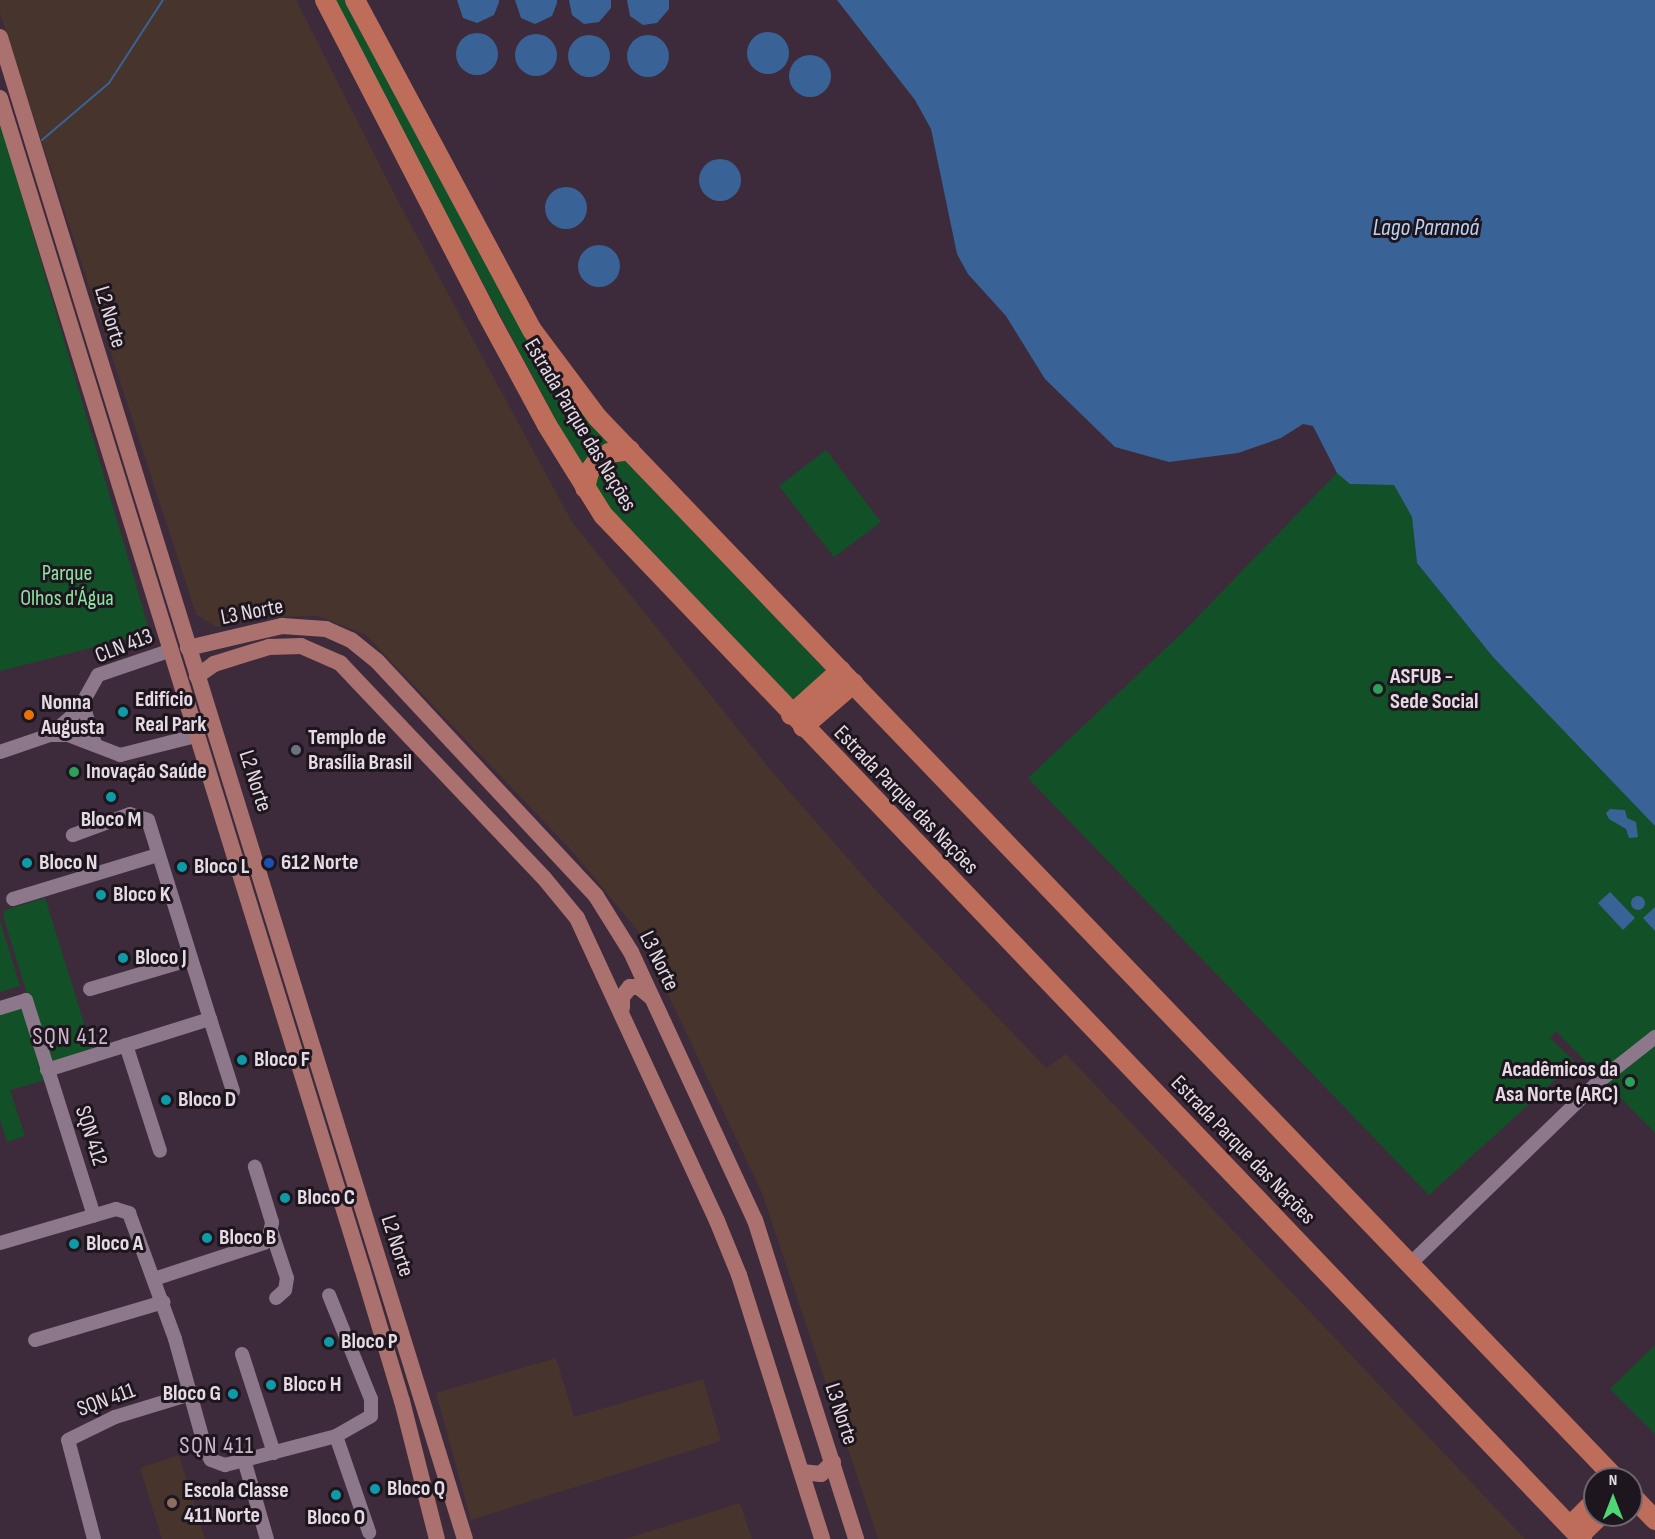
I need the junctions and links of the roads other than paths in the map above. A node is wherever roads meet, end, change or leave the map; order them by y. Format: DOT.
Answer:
graph roads {
  1 [pos="326,0"];
  2 [pos="355,0"];
  3 [pos="0,37"];
  4 [pos="0,98"];
  5 [pos="630,450"];
  6 [pos="585,488"];
  7 [pos="189,648"];
  8 [pos="169,651"];
  9 [pos="197,676"];
  10 [pos="848,676"];
  11 [pos="83,704"];
  12 [pos="797,721"];
  13 [pos="50,735"];
  14 [pos="195,736"];
  15 [pos="95,744"];
  16 [pos="0,752"];
  17 [pos="233,789"];
  18 [pos="214,794"];
  19 [pos="73,835"];
  20 [pos="158,855"];
  21 [pos="13,899"];
  22 [pos="191,958"];
  23 [pos="90,989"];
  24 [pos="653,999"];
  25 [pos="0,1008"];
  26 [pos="622,1008"];
  27 [pos="210,1020"];
  28 [pos="1655,1037"];
  29 [pos="126,1045"];
  30 [pos="47,1070"];
  31 [pos="232,1091"];
  32 [pos="160,1151"];
  33 [pos="255,1167"];
  34 [pos="338,1187"];
  35 [pos="355,1188"];
  36 [pos="94,1216"];
  37 [pos="272,1233"];
  38 [pos="0,1243"];
  39 [pos="1410,1264"];
  40 [pos="154,1279"];
  41 [pos="328,1295"];
  42 [pos="276,1298"];
  43 [pos="163,1302"];
  44 [pos="35,1340"];
  45 [pos="242,1354"];
  46 [pos="190,1394"];
  47 [pos="336,1436"];
  48 [pos="274,1453"];
  49 [pos="833,1462"];
  50 [pos="245,1463"];
  51 [pos="1605,1467"];
  52 [pos="802,1472"];
  53 [pos="447,1488"];
  54 [pos="840,1488"];
  55 [pos="423,1492"];
  56 [pos="809,1496"];
  57 [pos="1643,1508"];
  58 [pos="1655,1520"];
  59 [pos="369,1532"];
  60 [pos="1577,1534"];
  61 [pos="94,1539"];
  62 [pos="267,1539"];
  63 [pos="437,1539"];
  64 [pos="465,1539"];
  65 [pos="822,1539"];
  66 [pos="856,1539"];
  1 -- 6 [label="highway, Estrada Parque das Nações"];
  2 -- 5 [label="highway, Estrada Parque das Nações"];
  3 -- 7 [label="main road, L2 Norte"];
  4 -- 8 [label="main road, L2 Norte"];
  5 -- 6 [label="highway"];
  5 -- 10 [label="highway, Estrada Parque das Nações"];
  6 -- 12 [label="highway, Estrada Parque das Nações"];
  7 -- 9 [label="main road, L2 Norte"];
  7 -- 24 [label="main road, L3 Norte"];
  8 -- 11 [label="street, CLN 413"];
  8 -- 14 [label="main road, L2 Norte"];
  9 -- 17 [label="main road, L2 Norte"];
  9 -- 26 [label="main road, L3 Norte"];
  10 -- 12 [label="highway"];
  10 -- 39 [label="highway, Estrada Parque das Nações"];
  11 -- 13 [label="street, CLN 413"];
  11 -- 15 [label="street"];
  12 -- 60 [label="highway, Estrada Parque das Nações"];
  13 -- 15 [label="street"];
  13 -- 16 [label="street"];
  14 -- 15 [label="street"];
  14 -- 18 [label="main road, L2 Norte"];
  17 -- 18 [label="main road"];
  17 -- 35 [label="main road, L2 Norte"];
  18 -- 34 [label="main road, L2 Norte"];
  19 -- 20 [label="street"];
  20 -- 21 [label="street"];
  20 -- 22 [label="street"];
  22 -- 23 [label="street"];
  22 -- 27 [label="street"];
  24 -- 26 [label="main road"];
  24 -- 49 [label="main road, L3 Norte"];
  25 -- 30 [label="street, SQN 412"];
  26 -- 52 [label="main road, L3 Norte"];
  27 -- 29 [label="street"];
  27 -- 31 [label="street"];
  28 -- 39 [label="street"];
  29 -- 30 [label="street"];
  29 -- 32 [label="street"];
  30 -- 36 [label="street, SQN 412"];
  33 -- 37 [label="street"];
  34 -- 35 [label="main road"];
  34 -- 55 [label="main road, L2 Norte"];
  35 -- 53 [label="main road, L2 Norte"];
  36 -- 38 [label="street"];
  36 -- 40 [label="street"];
  37 -- 40 [label="street"];
  37 -- 42 [label="street"];
  39 -- 51 [label="highway, Estrada Parque das Nações"];
  40 -- 43 [label="street"];
  41 -- 47 [label="street"];
  43 -- 44 [label="street"];
  43 -- 46 [label="street"];
  45 -- 48 [label="street"];
  46 -- 50 [label="street"];
  46 -- 61 [label="street, SQN 411"];
  47 -- 48 [label="street"];
  47 -- 59 [label="street"];
  48 -- 50 [label="street"];
  49 -- 52 [label="main road"];
  49 -- 54 [label="main road, L3 Norte"];
  50 -- 62 [label="street"];
  52 -- 56 [label="main road, L3 Norte"];
  53 -- 55 [label="main road"];
  53 -- 64 [label="main road, L2 Norte"];
  54 -- 56 [label="main road"];
  54 -- 66 [label="main road, L3 Norte"];
  55 -- 63 [label="main road, L2 Norte"];
  56 -- 65 [label="main road, L3 Norte"];
  57 -- 58 [label="highway"];
}
